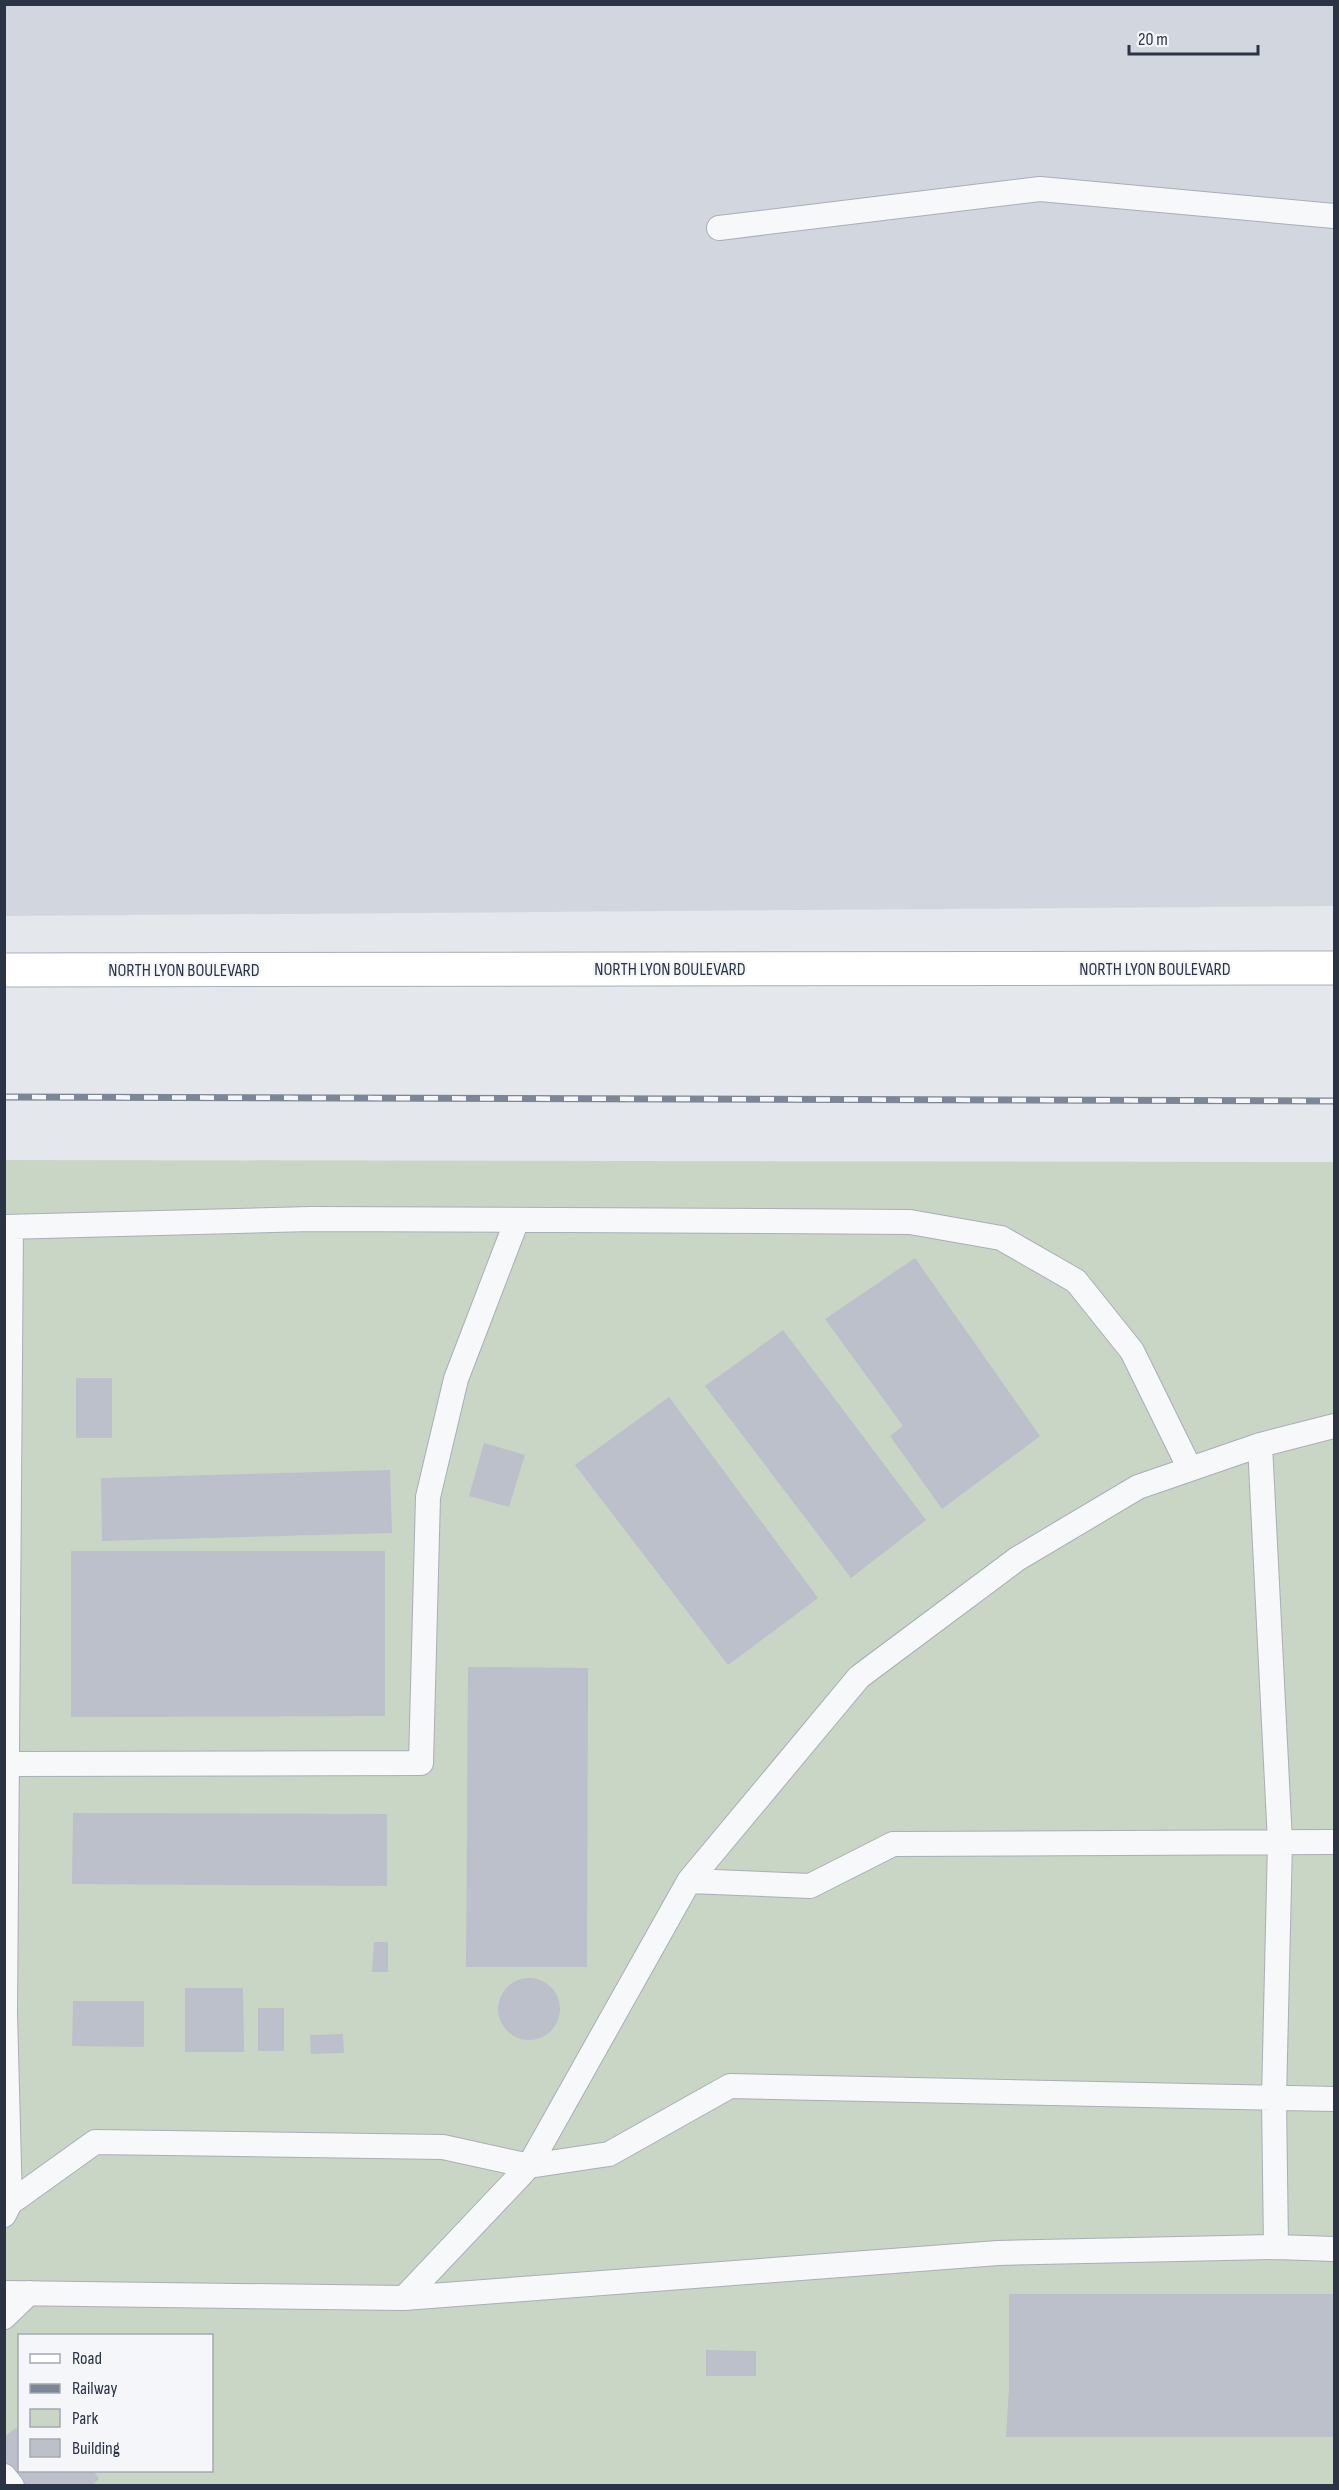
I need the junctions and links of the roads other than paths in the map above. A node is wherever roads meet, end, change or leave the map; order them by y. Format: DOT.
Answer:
graph roads {
  1 [pos="1335,216"];
  2 [pos="719,228"];
  3 [pos="1335,968"];
  4 [pos="4,970"];
  5 [pos="517,1220"];
  6 [pos="8,1227"];
  7 [pos="1335,1426"];
  8 [pos="1260,1445"];
  9 [pos="1190,1469"];
  10 [pos="7,1764"];
  11 [pos="1280,1842"];
  12 [pos="1335,1842"];
  13 [pos="689,1881"];
  14 [pos="1274,2099"];
  15 [pos="1335,2099"];
  16 [pos="529,2166"];
  17 [pos="7,2209"];
  18 [pos="1275,2247"];
  19 [pos="1335,2249"];
  20 [pos="4,2293"];
  21 [pos="29,2294"];
  22 [pos="404,2298"];
  23 [pos="4,2317"];
  24 [pos="4,2476"];
  25 [pos="12,2486"];
  1 -- 2 [label="lane"];
  3 -- 4 [label="street, NORTH LYON BOULEVARD"];
  5 -- 6 [label="lane"];
  5 -- 9 [label="lane"];
  5 -- 10 [label="lane"];
  6 -- 10 [label="lane"];
  7 -- 8 [label="lane"];
  8 -- 9 [label="lane"];
  8 -- 11 [label="lane"];
  9 -- 13 [label="lane"];
  10 -- 17 [label="lane"];
  11 -- 12 [label="lane"];
  11 -- 13 [label="lane"];
  11 -- 14 [label="lane"];
  13 -- 16 [label="lane"];
  14 -- 15 [label="lane"];
  14 -- 16 [label="lane"];
  14 -- 18 [label="lane"];
  16 -- 17 [label="lane"];
  16 -- 22 [label="lane"];
  18 -- 19 [label="lane"];
  18 -- 22 [label="lane"];
  20 -- 21 [label="lane"];
  21 -- 22 [label="lane"];
  21 -- 23 [label="lane"];
  24 -- 25 [label="lane"];
}
